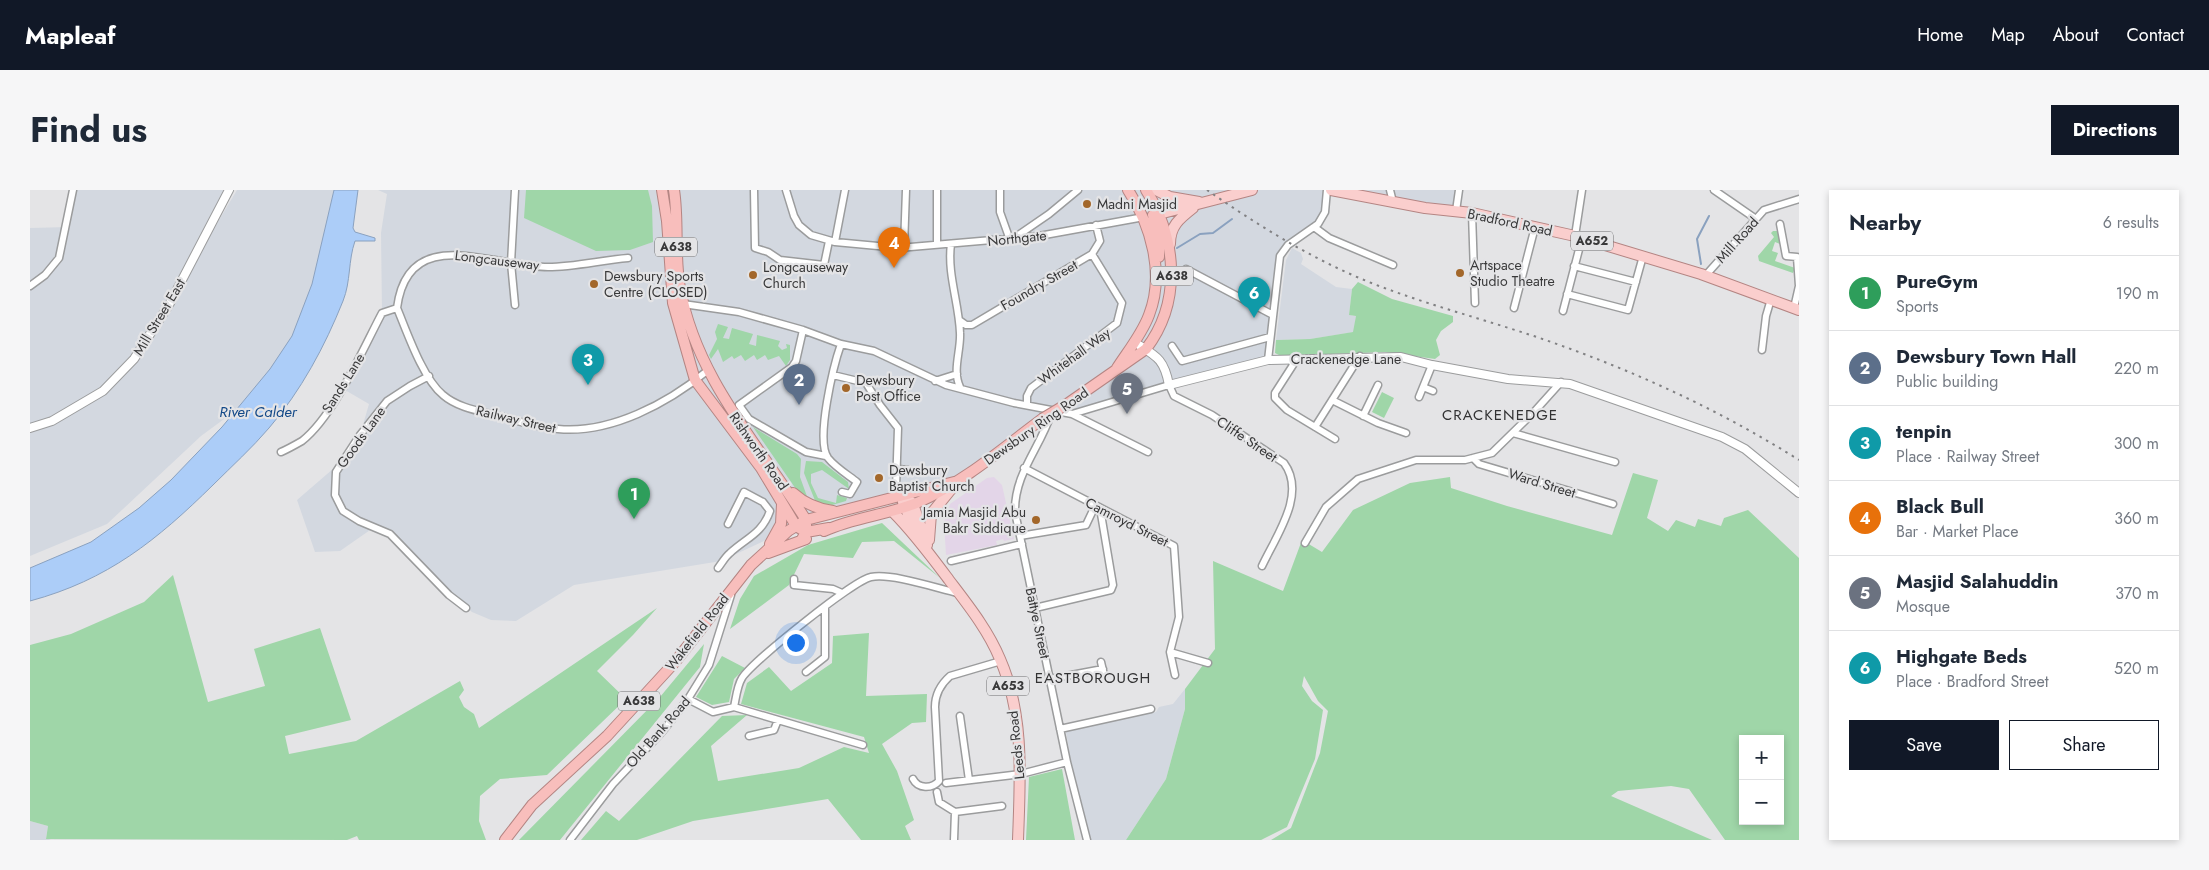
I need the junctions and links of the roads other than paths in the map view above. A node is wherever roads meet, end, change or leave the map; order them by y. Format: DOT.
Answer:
graph roads {
  1 [pos="73,190"];
  2 [pos="229,190"];
  3 [pos="515,190"];
  4 [pos="674,190"];
  5 [pos="754,190"];
  6 [pos="786,190"];
  7 [pos="845,190"];
  8 [pos="906,190"];
  9 [pos="937,190"];
  10 [pos="1000,190"];
  11 [pos="1078,190"];
  12 [pos="1128,190"];
  13 [pos="1146,190"];
  14 [pos="1156,190"];
  15 [pos="1252,190"];
  16 [pos="1329,190"];
  17 [pos="1390,190"];
  18 [pos="1459,190"];
  19 [pos="1582,190"];
  20 [pos="1714,190"];
  21 [pos="663,191"];
  22 [pos="1799,199"];
  23 [pos="1392,202"];
  24 [pos="1197,203"];
  25 [pos="1456,211"];
  26 [pos="1153,213"];
  27 [pos="1472,213"];
  28 [pos="1756,219"];
  29 [pos="1780,224"];
  30 [pos="1096,225"];
  31 [pos="1535,226"];
  32 [pos="1314,227"];
  33 [pos="1578,237"];
  34 [pos="1010,240"];
  35 [pos="832,242"];
  36 [pos="937,244"];
  37 [pos="951,244"];
  38 [pos="1170,245"];
  39 [pos="904,247"];
  40 [pos="1092,254"];
  41 [pos="1643,256"];
  42 [pos="628,258"];
  43 [pos="511,262"];
  44 [pos="1392,265"];
  45 [pos="1574,266"];
  46 [pos="1186,269"];
  47 [pos="1706,276"];
  48 [pos="1636,282"];
  49 [pos="30,286"];
  50 [pos="1568,294"];
  51 [pos="1771,299"];
  52 [pos="678,303"];
  53 [pos="1475,303"];
  54 [pos="516,305"];
  55 [pos="396,308"];
  56 [pos="1514,308"];
  57 [pos="1796,308"];
  58 [pos="1563,311"];
  59 [pos="1273,316"];
  60 [pos="959,320"];
  61 [pos="804,330"];
  62 [pos="1270,337"];
  63 [pos="1134,342"];
  64 [pos="841,344"];
  65 [pos="1172,346"];
  66 [pos="1146,349"];
  67 [pos="1762,350"];
  68 [pos="1360,356"];
  69 [pos="1291,359"];
  70 [pos="1268,360"];
  71 [pos="1432,365"];
  72 [pos="707,371"];
  73 [pos="1116,371"];
  74 [pos="956,374"];
  75 [pos="833,375"];
  76 [pos="430,376"];
  77 [pos="695,380"];
  78 [pos="936,381"];
  79 [pos="1561,382"];
  80 [pos="1169,385"];
  81 [pos="1378,385"];
  82 [pos="960,387"];
  83 [pos="1423,387"];
  84 [pos="1433,390"];
  85 [pos="1419,397"];
  86 [pos="1332,400"];
  87 [pos="1027,405"];
  88 [pos="1069,409"];
  89 [pos="1053,410"];
  90 [pos="1363,416"];
  91 [pos="1315,427"];
  92 [pos="30,428"];
  93 [pos="1406,433"];
  94 [pos="1513,433"];
  95 [pos="1335,439"];
  96 [pos="281,452"];
  97 [pos="1148,452"];
  98 [pos="826,456"];
  99 [pos="1473,458"];
  100 [pos="1615,462"];
  101 [pos="1024,468"];
  102 [pos="898,469"];
  103 [pos="916,470"];
  104 [pos="958,481"];
  105 [pos="783,484"];
  106 [pos="896,488"];
  107 [pos="842,492"];
  108 [pos="1799,493"];
  109 [pos="904,495"];
  110 [pos="782,503"];
  111 [pos="1613,504"];
  112 [pos="910,505"];
  113 [pos="1098,507"];
  114 [pos="836,512"];
  115 [pos="893,512"];
  116 [pos="806,520"];
  117 [pos="728,524"];
  118 [pos="796,526"];
  119 [pos="917,537"];
  120 [pos="801,539"];
  121 [pos="1021,540"];
  122 [pos="1305,543"];
  123 [pos="765,554"];
  124 [pos="929,554"];
  125 [pos="951,561"];
  126 [pos="1262,566"];
  127 [pos="718,568"];
  128 [pos="794,579"];
  129 [pos="734,584"];
  130 [pos="842,593"];
  131 [pos="959,593"];
  132 [pos="825,607"];
  133 [pos="466,608"];
  134 [pos="1035,608"];
  135 [pos="1170,652"];
  136 [pos="1001,661"];
  137 [pos="1208,662"];
  138 [pos="1103,669"];
  139 [pos="1172,671"];
  140 [pos="806,672"];
  141 [pos="1050,680"];
  142 [pos="688,700"];
  143 [pos="734,707"];
  144 [pos="1151,709"];
  145 [pos="960,716"];
  146 [pos="778,720"];
  147 [pos="1060,729"];
  148 [pos="749,736"];
  149 [pos="863,745"];
  150 [pos="1066,762"];
  151 [pos="1021,774"];
  152 [pos="913,779"];
  153 [pos="969,780"];
  154 [pos="946,783"];
  155 [pos="936,792"];
  156 [pos="1002,806"];
  157 [pos="955,812"];
  158 [pos="505,840"];
  159 [pos="570,840"];
  160 [pos="954,840"];
  161 [pos="1018,840"];
  162 [pos="1087,840"];
  1 -- 49 [label="street"];
  2 -- 92 [label="street, Mill Street East"];
  3 -- 43 [label="street"];
  4 -- 52 [label="highway, A638"];
  5 -- 35 [label="street"];
  6 -- 35 [label="street, Northgate"];
  7 -- 35 [label="street"];
  8 -- 39 [label="street"];
  9 -- 36 [label="street"];
  10 -- 34 [label="street"];
  11 -- 34 [label="street"];
  12 -- 26 [label="highway, Dewsbury Ring Road / A638"];
  13 -- 26 [label="highway, Dewsbury Ring Road / A638"];
  14 -- 24 [label="main road"];
  15 -- 24 [label="main road"];
  16 -- 23 [label="main road, Bradford Road / A652"];
  16 -- 32 [label="street"];
  17 -- 23 [label="street"];
  18 -- 25 [label="street"];
  19 -- 33 [label="street"];
  20 -- 28 [label="street"];
  21 -- 52 [label="highway, A638"];
  22 -- 28 [label="street, Mill Road"];
  23 -- 25 [label="main road, Bradford Road / A652"];
  24 -- 26 [label="main road"];
  24 -- 38 [label="main road, A638"];
  25 -- 27 [label="main road, Bradford Road / A652"];
  26 -- 30 [label="street"];
  26 -- 38 [label="highway, Dewsbury Ring Road / A638"];
  26 -- 63 [label="highway, Dewsbury Ring Road / A638"];
  27 -- 31 [label="main road, Bradford Road / A652"];
  27 -- 53 [label="street"];
  28 -- 47 [label="street, Mill Road"];
  29 -- 57 [label="street"];
  30 -- 34 [label="street, Northgate"];
  30 -- 40 [label="street, Foundry Street"];
  31 -- 33 [label="main road, Bradford Road / A652"];
  31 -- 56 [label="street"];
  32 -- 44 [label="street"];
  32 -- 59 [label="street"];
  33 -- 41 [label="main road, Bradford Road / A652"];
  33 -- 45 [label="street"];
  34 -- 37 [label="street, Northgate"];
  35 -- 39 [label="street, Northgate"];
  36 -- 37 [label="street, Northgate"];
  36 -- 39 [label="street, Northgate"];
  37 -- 60 [label="street"];
  38 -- 66 [label="highway, Dewsbury Ring Road / A638"];
  40 -- 60 [label="street, Foundry Street"];
  40 -- 87 [label="street, Whitehall Way"];
  41 -- 47 [label="main road, Bradford Road / A652"];
  41 -- 48 [label="street"];
  42 -- 43 [label="street, Longcauseway"];
  43 -- 54 [label="street"];
  43 -- 55 [label="street, Longcauseway"];
  45 -- 48 [label="street"];
  45 -- 50 [label="street"];
  46 -- 59 [label="street"];
  47 -- 51 [label="main road, Bradford Road / A652"];
  48 -- 50 [label="street"];
  50 -- 58 [label="street"];
  51 -- 57 [label="main road, Bradford Road / A652"];
  51 -- 67 [label="street"];
  52 -- 61 [label="street"];
  52 -- 72 [label="highway, A638"];
  52 -- 77 [label="highway, A638"];
  55 -- 76 [label="street, Railway Street"];
  55 -- 96 [label="street, Sands Lane"];
  59 -- 62 [label="street"];
  60 -- 74 [label="street"];
  61 -- 64 [label="street"];
  61 -- 98 [label="street"];
  62 -- 65 [label="street"];
  62 -- 70 [label="street"];
  63 -- 66 [label="street, Cliffe Street"];
  63 -- 73 [label="highway, Dewsbury Ring Road / A638"];
  64 -- 75 [label="street"];
  64 -- 78 [label="street, Crackenedge Lane"];
  66 -- 73 [label="highway, Dewsbury Ring Road / A638"];
  66 -- 80 [label="street, Cliffe Street"];
  68 -- 69 [label="street, Crackenedge Lane"];
  68 -- 71 [label="street, Crackenedge Lane"];
  68 -- 86 [label="street"];
  69 -- 70 [label="street, Crackenedge Lane"];
  69 -- 91 [label="street"];
  70 -- 80 [label="street, Crackenedge Lane"];
  71 -- 79 [label="street, Crackenedge Lane"];
  71 -- 83 [label="street"];
  72 -- 77 [label="street, Railway Street"];
  72 -- 105 [label="highway, Rishworth Road / A638"];
  73 -- 88 [label="highway, Dewsbury Ring Road / A638"];
  74 -- 78 [label="street"];
  74 -- 82 [label="street"];
  75 -- 98 [label="street"];
  75 -- 102 [label="street"];
  76 -- 77 [label="street, Railway Street"];
  76 -- 133 [label="street, Goods Lane"];
  77 -- 110 [label="highway, Rishworth Road / A638"];
  78 -- 82 [label="street, Crackenedge Lane"];
  79 -- 94 [label="street"];
  79 -- 108 [label="street, Crackenedge Lane"];
  80 -- 88 [label="street, Crackenedge Lane"];
  80 -- 126 [label="street, Cliffe Street"];
  81 -- 90 [label="street"];
  82 -- 87 [label="street, Crackenedge Lane"];
  83 -- 84 [label="street"];
  83 -- 85 [label="street"];
  86 -- 90 [label="street"];
  86 -- 91 [label="street"];
  87 -- 89 [label="street, Crackenedge Lane"];
  88 -- 89 [label="street, Crackenedge Lane"];
  88 -- 97 [label="street"];
  88 -- 104 [label="highway, Dewsbury Ring Road / A638, bridge"];
  89 -- 101 [label="street, Battye Street"];
  90 -- 93 [label="street"];
  91 -- 95 [label="street"];
  94 -- 99 [label="street"];
  94 -- 100 [label="street"];
  98 -- 107 [label="street"];
  99 -- 111 [label="street, Ward Street"];
  99 -- 122 [label="street"];
  101 -- 113 [label="street, Camroyd Street"];
  101 -- 121 [label="street, Battye Street"];
  102 -- 103 [label="street"];
  102 -- 106 [label="street"];
  104 -- 109 [label="highway, Dewsbury Ring Road / A638"];
  104 -- 112 [label="highway, Dewsbury Ring Road / A638"];
  104 -- 124 [label="main road"];
  105 -- 114 [label="highway"];
  105 -- 116 [label="highway, Rishworth Road / A638"];
  109 -- 112 [label="main road, Leeds Road / A653"];
  109 -- 114 [label="highway, Dewsbury Ring Road / A638"];
  110 -- 118 [label="highway, Rishworth Road / A638"];
  110 -- 123 [label="highway"];
  112 -- 115 [label="highway, Dewsbury Ring Road / A638"];
  112 -- 119 [label="main road, Leeds Road / A653"];
  112 -- 124 [label="main road, Leeds Road / A653"];
  113 -- 121 [label="street"];
  113 -- 134 [label="street"];
  113 -- 135 [label="street, Camroyd Street"];
  114 -- 116 [label="highway, Dewsbury Ring Road / A638"];
  115 -- 119 [label="main road, Leeds Road / A653"];
  115 -- 120 [label="highway, Dewsbury Ring Road / A638"];
  116 -- 118 [label="highway, Dewsbury Ring Road / A638"];
  116 -- 120 [label="highway"];
  117 -- 127 [label="street"];
  118 -- 120 [label="highway, Rishworth Road / A638"];
  118 -- 123 [label="highway, Wakefield Road / A638"];
  119 -- 124 [label="main road, Leeds Road / A653"];
  120 -- 123 [label="highway, Wakefield Road / A638"];
  121 -- 125 [label="street"];
  121 -- 134 [label="street, Battye Street"];
  123 -- 129 [label="highway, Wakefield Road / A638"];
  124 -- 131 [label="main road, Leeds Road / A653"];
  128 -- 130 [label="street"];
  129 -- 142 [label="street, Old Bank Road"];
  129 -- 158 [label="highway, Wakefield Road / A638"];
  130 -- 131 [label="street"];
  130 -- 132 [label="street"];
  131 -- 136 [label="main road, Leeds Road / A653"];
  132 -- 140 [label="street"];
  132 -- 143 [label="street"];
  134 -- 141 [label="street, Battye Street"];
  135 -- 137 [label="street"];
  135 -- 139 [label="street, Camroyd Street"];
  136 -- 151 [label="main road, Leeds Road / A653"];
  136 -- 152 [label="street"];
  138 -- 141 [label="street"];
  141 -- 147 [label="street, Battye Street"];
  142 -- 143 [label="street"];
  142 -- 159 [label="street, Old Bank Road"];
  143 -- 146 [label="street"];
  144 -- 147 [label="street"];
  145 -- 153 [label="street"];
  146 -- 148 [label="street"];
  146 -- 149 [label="street"];
  147 -- 150 [label="street, Battye Street"];
  150 -- 151 [label="street"];
  150 -- 162 [label="street, Battye Street"];
  151 -- 153 [label="street"];
  151 -- 161 [label="main road, Leeds Road / A653"];
  153 -- 154 [label="street"];
  155 -- 157 [label="street"];
  156 -- 157 [label="street"];
  157 -- 160 [label="street"];
}
